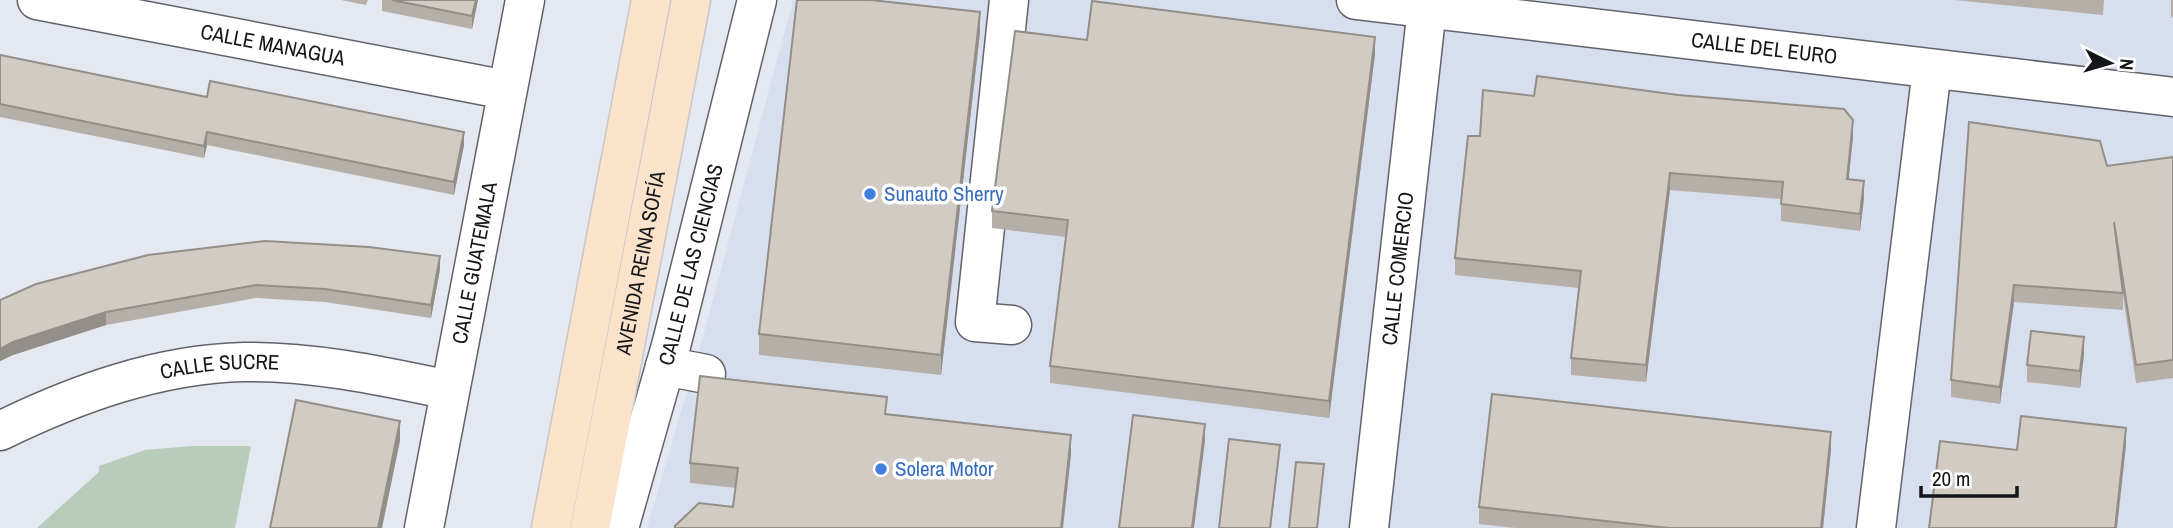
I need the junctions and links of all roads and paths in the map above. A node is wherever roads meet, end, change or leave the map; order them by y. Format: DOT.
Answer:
graph roads {
  1 [pos="37,0"];
  2 [pos="525,0"];
  3 [pos="651,0"];
  4 [pos="691,0"];
  5 [pos="757,0"];
  6 [pos="1009,0"];
  7 [pos="1356,0"];
  8 [pos="1427,8"];
  9 [pos="1625,16"];
  10 [pos="1932,69"];
  11 [pos="507,90"];
  12 [pos="2173,97"];
  13 [pos="1012,325"];
  14 [pos="664,366"];
  15 [pos="706,374"];
  16 [pos="449,390"];
  17 [pos="0,431"];
  18 [pos="424,528"];
  19 [pos="551,528"];
  20 [pos="590,528"];
  21 [pos="619,528"];
  22 [pos="1370,528"];
  23 [pos="1876,528"];
  1 -- 11 [label="street, CALLE MANAGUA"];
  2 -- 11 [label="street, CALLE GUATEMALA"];
  3 -- 19 [label="main road, AVENIDA REINA SOFÍA"];
  4 -- 20 [label="main road, AVENIDA REINA SOFÍA"];
  5 -- 14 [label="street, CALLE DE LAS CIENCIAS"];
  6 -- 13 [label="street"];
  7 -- 8 [label="street, CALLE DEL EURO"];
  8 -- 9 [label="street, CALLE DEL EURO"];
  8 -- 22 [label="street, CALLE COMERCIO"];
  9 -- 10 [label="street, CALLE DEL EURO"];
  10 -- 12 [label="street, CALLE DEL EURO"];
  10 -- 23 [label="street"];
  11 -- 16 [label="street, CALLE GUATEMALA"];
  14 -- 15 [label="street"];
  14 -- 21 [label="street, CALLE DE LAS CIENCIAS"];
  16 -- 17 [label="street, CALLE SUCRE"];
  16 -- 18 [label="street, CALLE GUATEMALA"];
}
